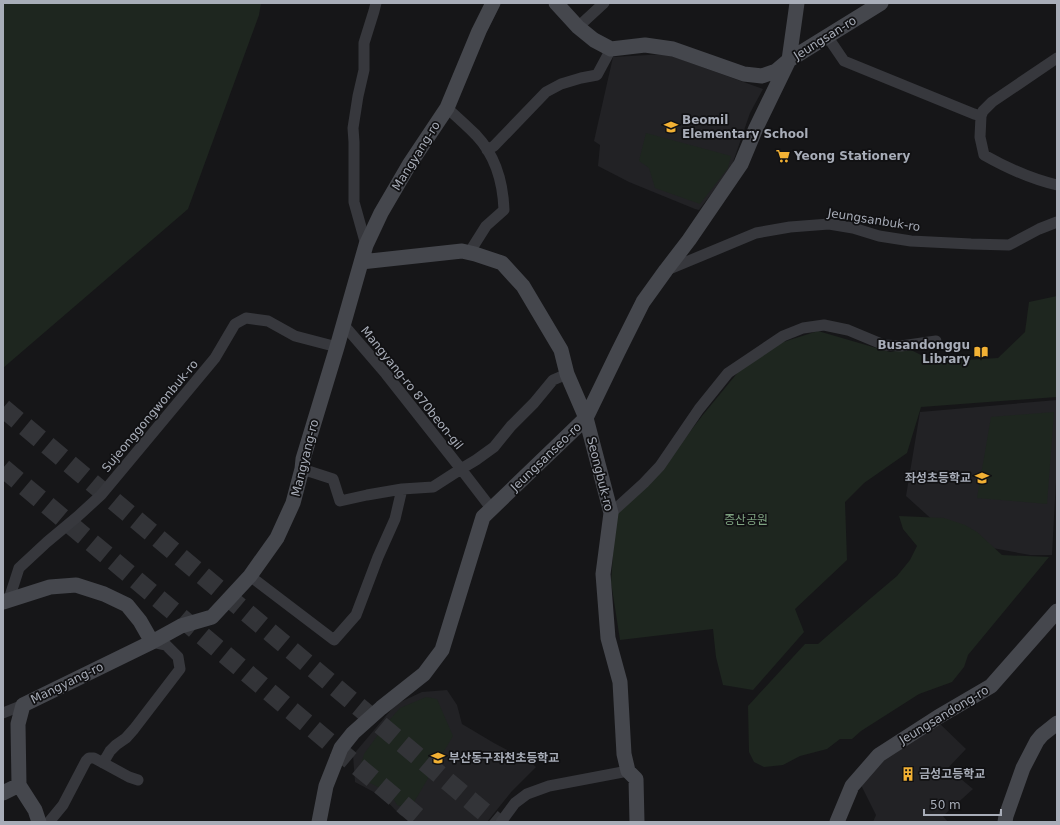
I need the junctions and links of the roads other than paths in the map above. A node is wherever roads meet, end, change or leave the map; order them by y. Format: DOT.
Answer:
graph roads {
  1 [pos="376,3"];
  2 [pos="493,3"];
  3 [pos="556,3"];
  4 [pos="604,3"];
  5 [pos="797,3"];
  6 [pos="881,3"];
  7 [pos="578,27"];
  8 [pos="827,36"];
  9 [pos="611,49"];
  10 [pos="1057,58"];
  11 [pos="789,60"];
  12 [pos="447,108"];
  13 [pos="981,116"];
  14 [pos="487,150"];
  15 [pos="1057,185"];
  16 [pos="1057,222"];
  17 [pos="366,245"];
  18 [pos="469,253"];
  19 [pos="361,262"];
  20 [pos="666,270"];
  21 [pos="343,324"];
  22 [pos="936,341"];
  23 [pos="337,347"];
  24 [pos="567,374"];
  25 [pos="586,418"];
  26 [pos="302,469"];
  27 [pos="461,469"];
  28 [pos="402,489"];
  29 [pos="491,508"];
  30 [pos="611,513"];
  31 [pos="250,576"];
  32 [pos="6,600"];
  33 [pos="1057,611"];
  34 [pos="152,642"];
  35 [pos="23,704"];
  36 [pos="3,713"];
  37 [pos="1057,723"];
  38 [pos="103,763"];
  39 [pos="628,771"];
  40 [pos="138,780"];
  41 [pos="19,784"];
  42 [pos="3,793"];
  43 [pos="39,822"];
  44 [pos="49,822"];
  45 [pos="319,822"];
  46 [pos="501,822"];
  47 [pos="637,822"];
  48 [pos="837,822"];
  49 [pos="1005,822"];
  1 -- 17 [label="street"];
  2 -- 12 [label="street, Mangyang-ro"];
  3 -- 7 [label="street"];
  4 -- 7 [label="street"];
  5 -- 11 [label="street"];
  6 -- 8 [label="street, Jeungsan-ro"];
  7 -- 9 [label="street"];
  8 -- 11 [label="street, Jeungsan-ro"];
  8 -- 13 [label="street"];
  9 -- 11 [label="street"];
  9 -- 14 [label="street"];
  10 -- 13 [label="street"];
  11 -- 20 [label="street, Jeungsanseo-ro"];
  12 -- 14 [label="street"];
  12 -- 17 [label="street, Mangyang-ro"];
  13 -- 15 [label="street"];
  14 -- 18 [label="street"];
  16 -- 20 [label="street, Jeungsanbuk-ro"];
  17 -- 19 [label="street, Mangyang-ro"];
  18 -- 19 [label="street, Seongbuk-ro"];
  18 -- 24 [label="street, Seongbuk-ro"];
  19 -- 21 [label="street, Mangyang-ro"];
  20 -- 25 [label="street, Jeungsanseo-ro"];
  21 -- 23 [label="street, Mangyang-ro"];
  21 -- 27 [label="street, Mangyang-ro 870beon-gil"];
  22 -- 30 [label="street"];
  23 -- 26 [label="street, Mangyang-ro"];
  23 -- 32 [label="street, Sujeonggongwonbuk-ro"];
  24 -- 25 [label="street, Seongbuk-ro"];
  24 -- 27 [label="street"];
  25 -- 29 [label="street, Jeungsanseo-ro"];
  25 -- 30 [label="street, Seongbuk-ro"];
  26 -- 28 [label="street"];
  26 -- 31 [label="street, Mangyang-ro"];
  27 -- 28 [label="street"];
  27 -- 29 [label="street, Mangyang-ro 870beon-gil"];
  28 -- 31 [label="street"];
  29 -- 45 [label="street, Jeungsanseo-ro"];
  30 -- 39 [label="street, Seongbuk-ro"];
  31 -- 34 [label="street, Mangyang-ro"];
  32 -- 34 [label="street"];
  33 -- 48 [label="street, Jeungsandong-ro"];
  34 -- 35 [label="street, Mangyang-ro"];
  34 -- 38 [label="street"];
  35 -- 36 [label="street"];
  35 -- 41 [label="street, Mangyang-ro"];
  37 -- 49 [label="street"];
  38 -- 40 [label="street"];
  38 -- 44 [label="street"];
  39 -- 46 [label="street"];
  39 -- 47 [label="street, Seongbuk-ro"];
  41 -- 42 [label="street"];
  41 -- 43 [label="street"];
}
